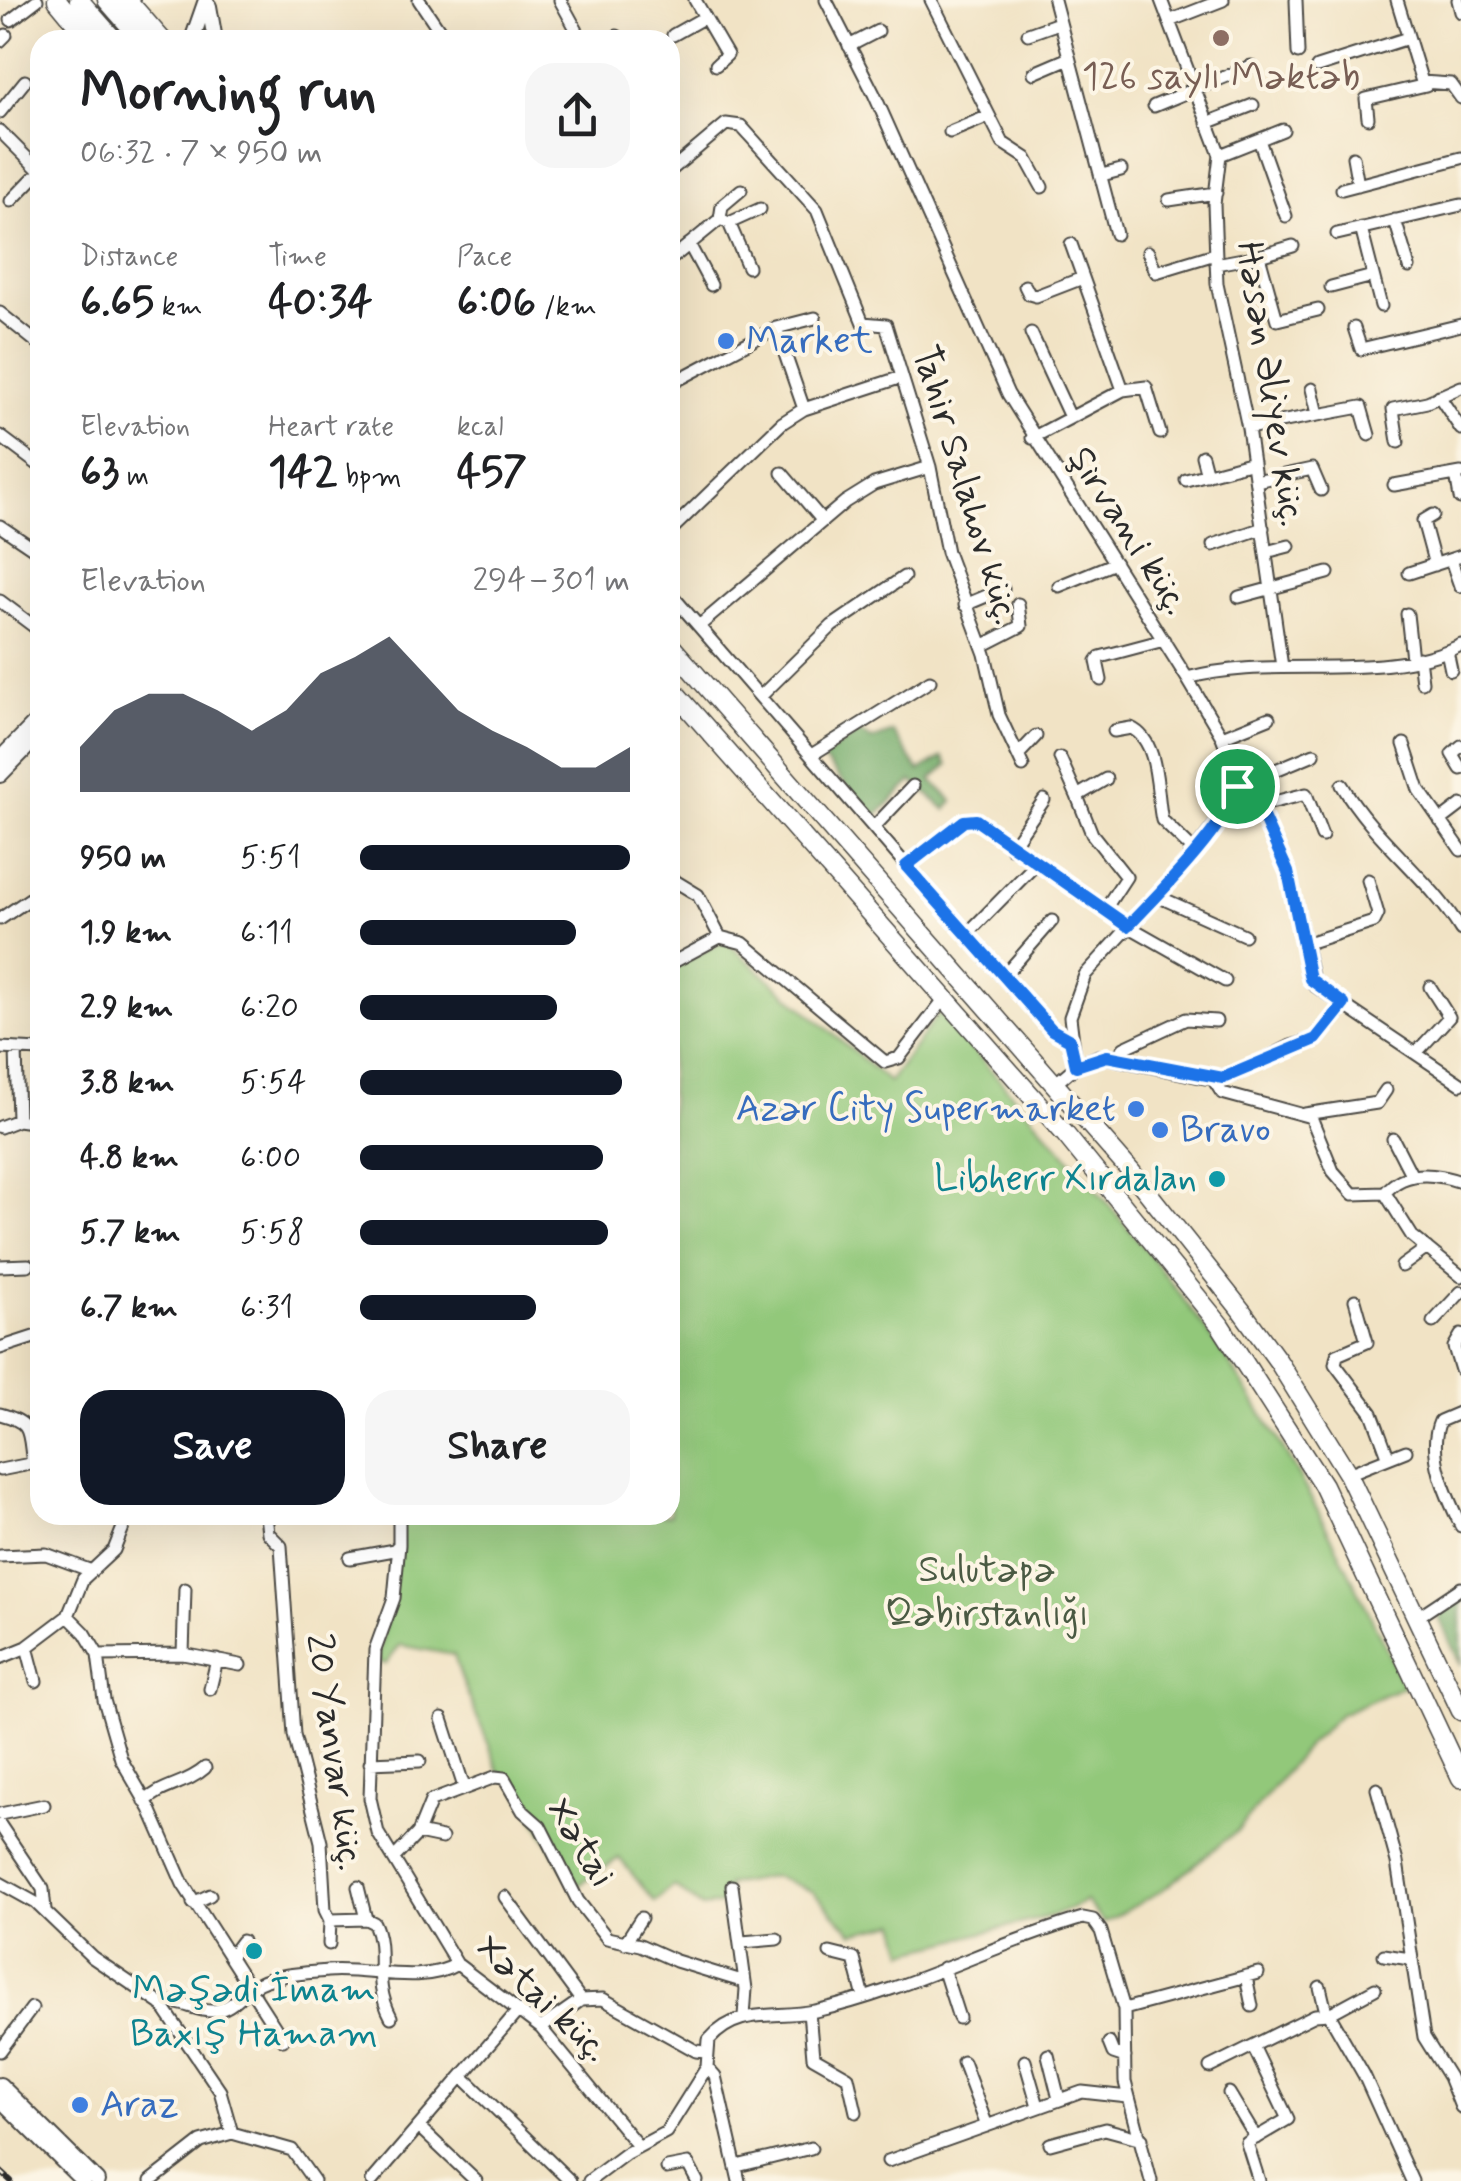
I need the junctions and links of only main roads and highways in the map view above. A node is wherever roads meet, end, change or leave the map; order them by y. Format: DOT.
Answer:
graph roads {
  1 [pos="57,0"];
  2 [pos="79,0"];
  3 [pos="107,0"];
  4 [pos="127,0"];
  5 [pos="207,0"];
  6 [pos="82,30"];
  7 [pos="105,30"];
  8 [pos="146,30"];
  9 [pos="150,30"];
  10 [pos="196,30"];
  11 [pos="205,30"];
  12 [pos="213,30"];
  13 [pos="680,656"];
  14 [pos="680,699"];
  15 [pos="30,728"];
  16 [pos="30,744"];
  17 [pos="0,759"];
  18 [pos="0,775"];
  19 [pos="1461,1710"];
  20 [pos="1461,1778"];
  21 [pos="0,2085"];
  22 [pos="0,2100"];
  23 [pos="83,2181"];
  24 [pos="97,2181"];
  1 -- 6 [label="highway"];
  2 -- 7 [label="highway"];
  3 -- 8 [label="highway"];
  4 -- 9 [label="highway"];
  5 -- 10 [label="main road"];
  5 -- 11 [label="main road"];
  5 -- 12 [label="main road"];
  13 -- 19 [label="highway"];
  14 -- 20 [label="highway"];
  15 -- 17 [label="main road"];
  16 -- 18 [label="main road"];
  21 -- 24 [label="main road"];
  22 -- 23 [label="main road"];
}
